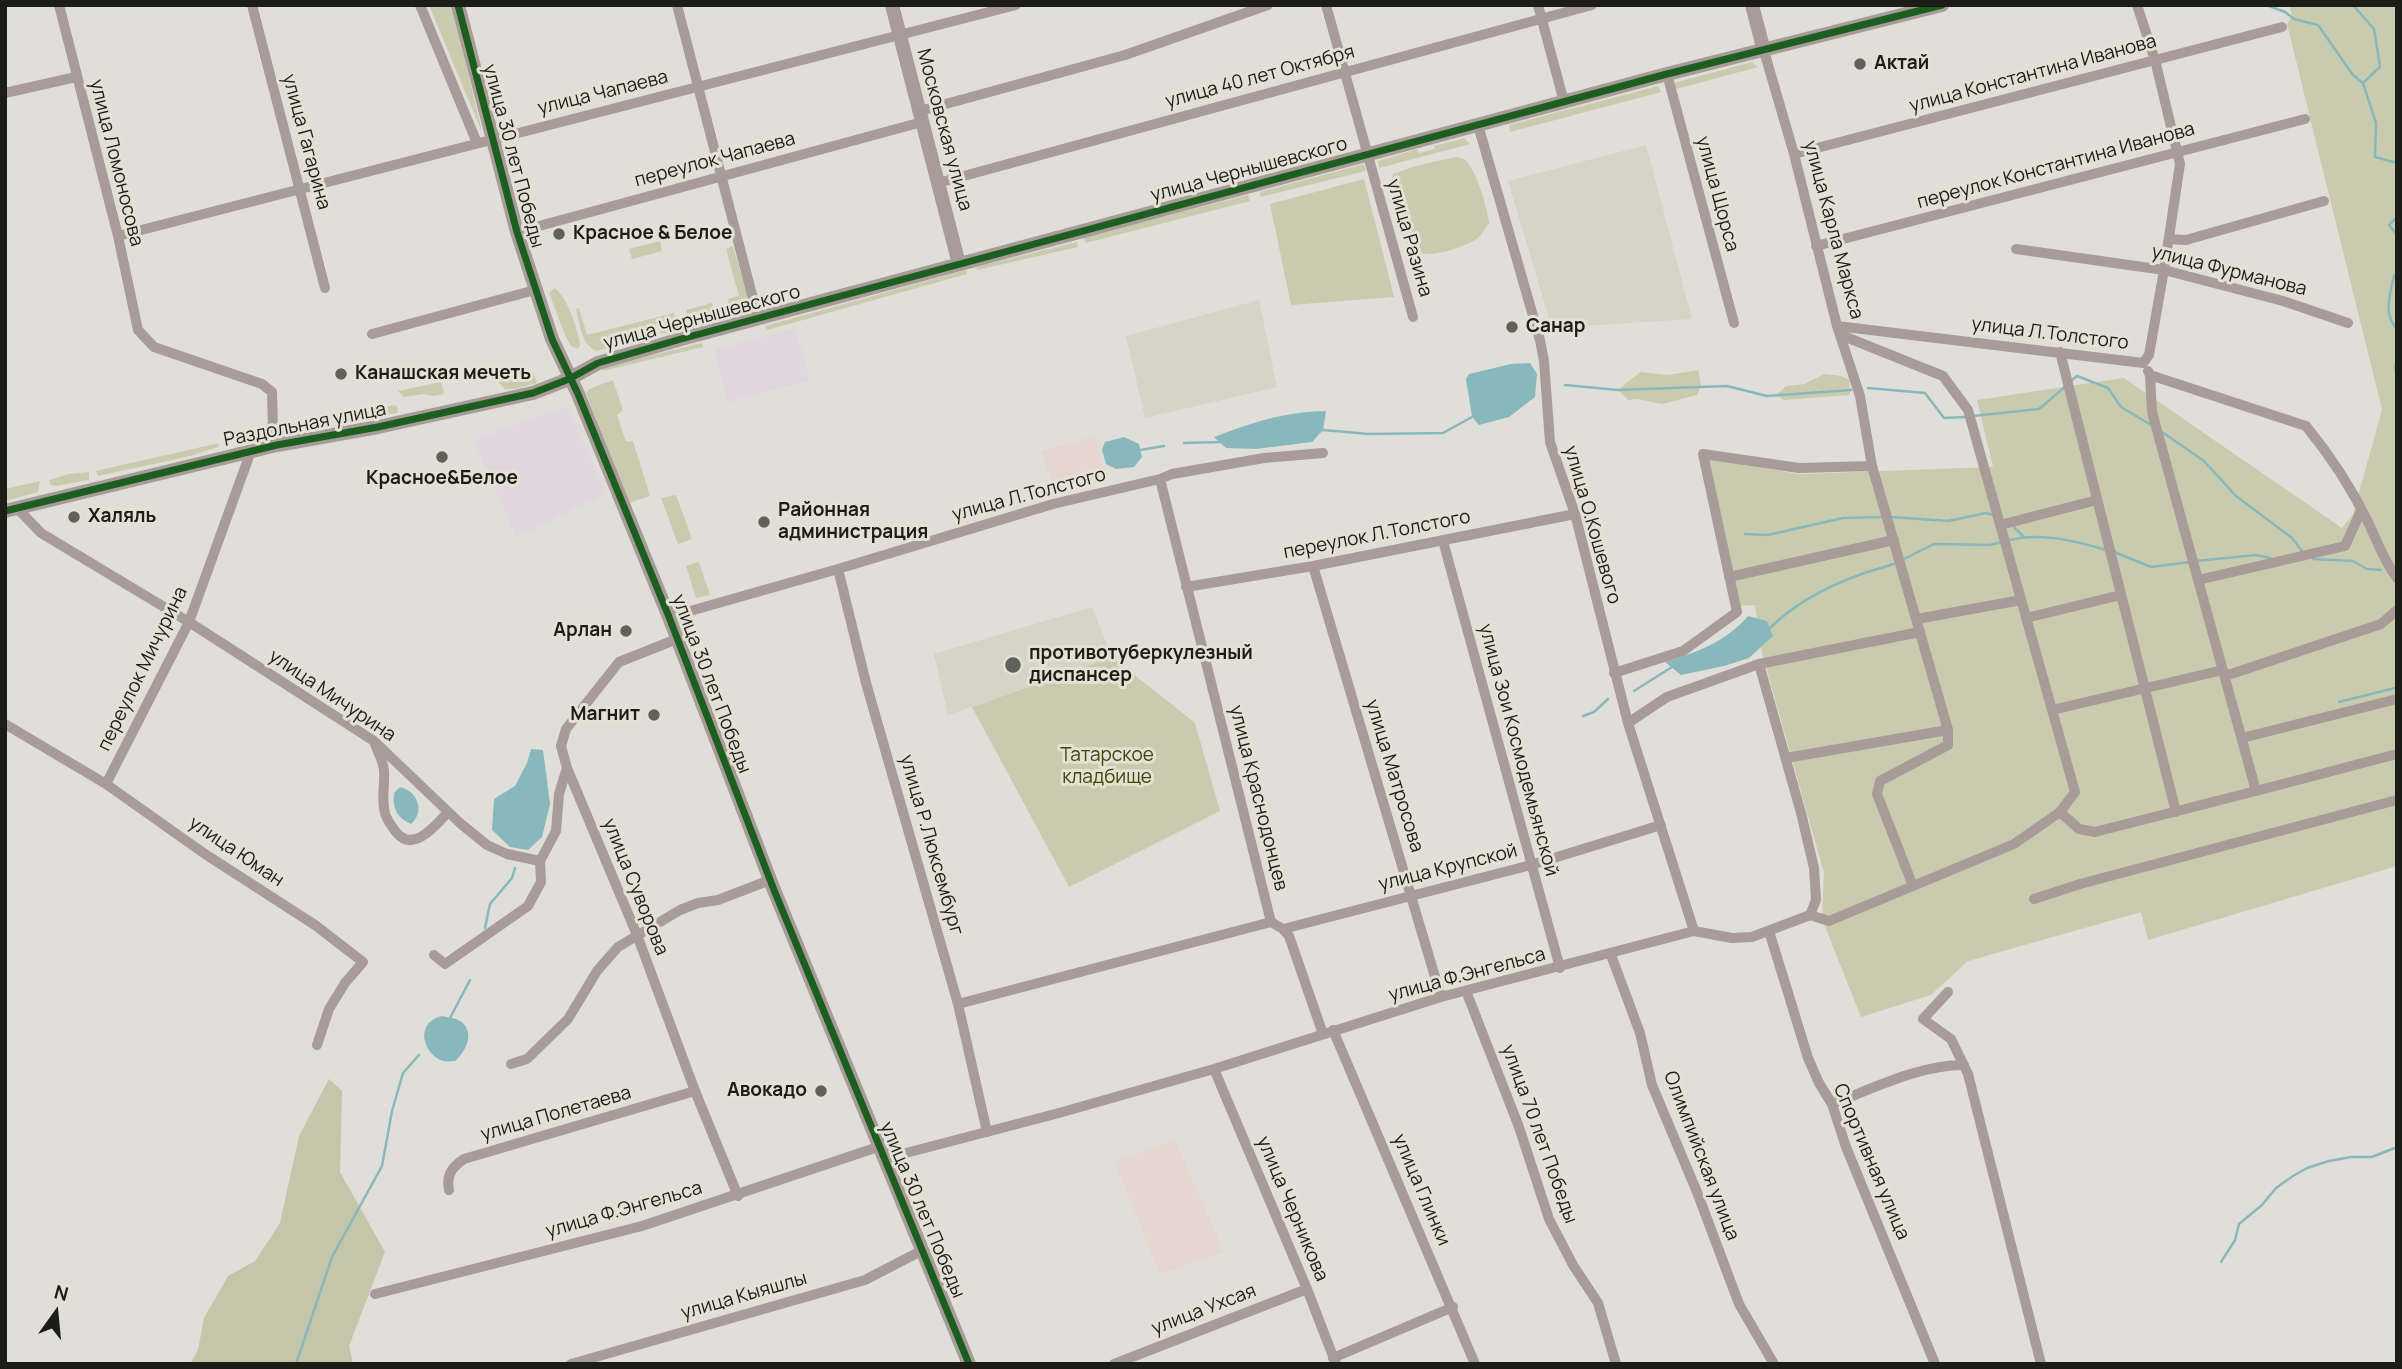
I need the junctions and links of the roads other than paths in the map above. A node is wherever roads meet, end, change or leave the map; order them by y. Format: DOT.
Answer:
graph roads {
  1 [pos="59,5"];
  2 [pos="252,5"];
  3 [pos="420,5"];
  4 [pos="458,5"];
  5 [pos="677,5"];
  6 [pos="892,5"];
  7 [pos="1016,5"];
  8 [pos="1268,5"];
  9 [pos="1325,5"];
  10 [pos="1538,5"];
  11 [pos="1592,5"];
  12 [pos="1752,5"];
  13 [pos="1942,5"];
  14 [pos="2137,5"];
  15 [pos="1542,19"];
  16 [pos="2282,27"];
  17 [pos="900,35"];
  18 [pos="1764,51"];
  19 [pos="2155,60"];
  20 [pos="1345,72"];
  21 [pos="1667,74"];
  22 [pos="76,77"];
  23 [pos="697,87"];
  24 [pos="5,93"];
  25 [pos="1564,102"];
  26 [pos="921,116"];
  27 [pos="2305,119"];
  28 [pos="1478,125"];
  29 [pos="484,141"];
  30 [pos="2177,152"];
  31 [pos="1794,154"];
  32 [pos="1367,155"];
  33 [pos="720,177"];
  34 [pos="938,183"];
  35 [pos="302,190"];
  36 [pos="2324,201"];
  37 [pos="517,232"];
  38 [pos="118,236"];
  39 [pos="2169,239"];
  40 [pos="1816,247"];
  41 [pos="2017,249"];
  42 [pos="958,264"];
  43 [pos="2164,270"];
  44 [pos="326,288"];
  45 [pos="535,290"];
  46 [pos="1413,317"];
  47 [pos="758,318"];
  48 [pos="1734,323"];
  49 [pos="2347,323"];
  50 [pos="1839,331"];
  51 [pos="372,334"];
  52 [pos="2060,352"];
  53 [pos="2143,363"];
  54 [pos="2150,375"];
  55 [pos="569,379"];
  56 [pos="277,444"];
  57 [pos="251,451"];
  58 [pos="1323,453"];
  59 [pos="1872,466"];
  60 [pos="1160,479"];
  61 [pos="2097,500"];
  62 [pos="11,509"];
  63 [pos="2361,511"];
  64 [pos="1575,514"];
  65 [pos="2000,525"];
  66 [pos="1894,540"];
  67 [pos="1443,541"];
  68 [pos="1312,566"];
  69 [pos="838,569"];
  70 [pos="1729,577"];
  71 [pos="2397,578"];
  72 [pos="2198,580"];
  73 [pos="1186,587"];
  74 [pos="2121,595"];
  75 [pos="2021,600"];
  76 [pos="2397,610"];
  77 [pos="668,617"];
  78 [pos="2026,618"];
  79 [pos="1917,619"];
  80 [pos="189,622"];
  81 [pos="1920,632"];
  82 [pos="677,639"];
  83 [pos="1759,664"];
  84 [pos="1614,673"];
  85 [pos="2224,673"];
  86 [pos="2144,687"];
  87 [pos="2397,699"];
  88 [pos="2052,710"];
  89 [pos="1628,723"];
  90 [pos="5,724"];
  91 [pos="1948,730"];
  92 [pos="2242,738"];
  93 [pos="374,741"];
  94 [pos="2397,754"];
  95 [pos="1786,758"];
  96 [pos="567,768"];
  97 [pos="106,784"];
  98 [pos="2256,791"];
  99 [pos="2397,800"];
  100 [pos="2176,811"];
  101 [pos="449,812"];
  102 [pos="2060,812"];
  103 [pos="1661,825"];
  104 [pos="540,861"];
  105 [pos="1531,865"];
  106 [pos="770,880"];
  107 [pos="1913,886"];
  108 [pos="1412,894"];
  109 [pos="2034,899"];
  110 [pos="1810,915"];
  111 [pos="1271,922"];
  112 [pos="1283,929"];
  113 [pos="1694,931"];
  114 [pos="1769,932"];
  115 [pos="637,935"];
  116 [pos="434,955"];
  117 [pos="1611,955"];
  118 [pos="1560,968"];
  119 [pos="1466,991"];
  120 [pos="1948,992"];
  121 [pos="1441,998"];
  122 [pos="958,1004"];
  123 [pos="1328,1032"];
  124 [pos="317,1045"];
  125 [pos="511,1064"];
  126 [pos="1964,1065"];
  127 [pos="1214,1069"];
  128 [pos="695,1091"];
  129 [pos="1832,1104"];
  130 [pos="987,1132"];
  131 [pos="880,1153"];
  132 [pos="449,1190"];
  133 [pos="738,1196"];
  134 [pos="921,1251"];
  135 [pos="1307,1289"];
  136 [pos="375,1294"];
  137 [pos="1453,1307"];
  138 [pos="1335,1361"];
  139 [pos="571,1364"];
  140 [pos="969,1364"];
  141 [pos="1114,1364"];
  142 [pos="1475,1364"];
  143 [pos="1616,1364"];
  144 [pos="1774,1364"];
  145 [pos="1935,1364"];
  146 [pos="2042,1364"];
  1 -- 22 [label="street, улица Ломоносова"];
  2 -- 35 [label="street, улица Гагарина"];
  3 -- 29 [label="street, улица 30 лет Победы"];
  4 -- 29 [label="street, улица 30 лет Победы"];
  5 -- 23 [label="street"];
  6 -- 17 [label="street, Московская улица"];
  7 -- 17 [label="street, улица Чапаева"];
  8 -- 26 [label="street, переулок Чапаева"];
  9 -- 20 [label="street, улица Разина"];
  10 -- 15 [label="street"];
  11 -- 15 [label="street, улица 40 лет Октября"];
  12 -- 18 [label="street, улица Карла Маркса"];
  13 -- 18 [label="street, улица Чернышевского"];
  14 -- 19 [label="street"];
  15 -- 20 [label="street, улица 40 лет Октября"];
  15 -- 25 [label="street"];
  16 -- 19 [label="street, улица Константина Иванова"];
  17 -- 23 [label="street, улица Чапаева"];
  17 -- 26 [label="street, Московская улица"];
  18 -- 21 [label="street, улица Чернышевского"];
  18 -- 31 [label="street, улица Карла Маркса"];
  19 -- 30 [label="street"];
  19 -- 31 [label="street, улица Константина Иванова"];
  20 -- 32 [label="street, улица Разина"];
  20 -- 34 [label="street, улица 40 лет Октября"];
  21 -- 25 [label="street, улица Чернышевского"];
  21 -- 48 [label="street, улица Щорса"];
  22 -- 24 [label="street"];
  22 -- 38 [label="street, улица Ломоносова"];
  23 -- 29 [label="street, улица Чапаева"];
  23 -- 33 [label="street"];
  25 -- 28 [label="street, улица Чернышевского"];
  26 -- 33 [label="street, переулок Чапаева"];
  26 -- 34 [label="street, Московская улица"];
  27 -- 30 [label="street, переулок Константина Иванова"];
  28 -- 32 [label="street, улица Чернышевского"];
  28 -- 64 [label="street, улица О.Кошевого"];
  29 -- 35 [label="street, улица Чапаева"];
  29 -- 37 [label="street, улица 30 лет Победы"];
  30 -- 39 [label="street"];
  30 -- 40 [label="street, переулок Константина Иванова"];
  31 -- 40 [label="street, улица Карла Маркса"];
  32 -- 42 [label="street, улица Чернышевского"];
  32 -- 46 [label="street, улица Разина"];
  33 -- 37 [label="street, переулок Чапаева"];
  33 -- 47 [label="street"];
  34 -- 42 [label="street, Московская улица"];
  35 -- 38 [label="street, улица Чапаева"];
  35 -- 44 [label="street, улица Гагарина"];
  36 -- 39 [label="street"];
  37 -- 45 [label="street, улица 30 лет Победы"];
  38 -- 56 [label="street, улица Ломоносова"];
  39 -- 43 [label="street"];
  40 -- 50 [label="street, улица Карла Маркса"];
  41 -- 43 [label="street, улица Фурманова"];
  42 -- 47 [label="street, улица Чернышевского"];
  43 -- 49 [label="street, улица Фурманова"];
  43 -- 53 [label="street"];
  45 -- 51 [label="street"];
  45 -- 55 [label="street, улица 30 лет Победы"];
  47 -- 55 [label="street, улица Чернышевского"];
  50 -- 52 [label="street, улица Л.Толстого"];
  50 -- 59 [label="street, улица Карла Маркса"];
  50 -- 65 [label="street"];
  52 -- 53 [label="street, улица Л.Толстого"];
  52 -- 61 [label="street"];
  53 -- 54 [label="street, улица Л.Толстого"];
  54 -- 63 [label="street"];
  54 -- 72 [label="street"];
  55 -- 56 [label="street, Раздольная улица"];
  55 -- 77 [label="street, улица 30 лет Победы"];
  56 -- 57 [label="street, Раздольная улица"];
  57 -- 62 [label="street, Раздольная улица"];
  57 -- 80 [label="street, переулок Мичурина"];
  58 -- 60 [label="street, улица Л.Толстого"];
  59 -- 66 [label="street, улица Карла Маркса"];
  59 -- 70 [label="street"];
  60 -- 69 [label="street, улица Л.Толстого"];
  60 -- 73 [label="street, улица Краснодонцев"];
  61 -- 65 [label="street"];
  61 -- 74 [label="street"];
  62 -- 80 [label="street, улица Мичурина"];
  63 -- 71 [label="street"];
  63 -- 72 [label="street"];
  64 -- 67 [label="street, переулок Л.Толстого"];
  64 -- 84 [label="street, улица О.Кошевого"];
  65 -- 75 [label="street"];
  66 -- 70 [label="street"];
  66 -- 79 [label="street, улица Карла Маркса"];
  67 -- 68 [label="street, переулок Л.Толстого"];
  67 -- 105 [label="street, улица Зои Космодемьянской"];
  68 -- 73 [label="street, переулок Л.Толстого"];
  68 -- 108 [label="street, улица Матросова"];
  69 -- 77 [label="street, улица Л.Толстого"];
  69 -- 122 [label="street, улица Р.Люксембург"];
  70 -- 84 [label="street"];
  72 -- 85 [label="street"];
  73 -- 111 [label="street, улица Краснодонцев"];
  74 -- 78 [label="street"];
  74 -- 86 [label="street"];
  75 -- 78 [label="street"];
  75 -- 79 [label="street"];
  76 -- 85 [label="street"];
  77 -- 82 [label="street, улица 30 лет Победы"];
  78 -- 88 [label="street"];
  79 -- 81 [label="street, улица Карла Маркса"];
  80 -- 93 [label="street, улица Мичурина"];
  80 -- 97 [label="street, переулок Мичурина"];
  81 -- 83 [label="street"];
  81 -- 91 [label="street, улица Карла Маркса"];
  82 -- 96 [label="street, улица Суворова"];
  82 -- 106 [label="street, улица 30 лет Победы"];
  83 -- 89 [label="street"];
  83 -- 95 [label="street"];
  84 -- 89 [label="street, улица О.Кошевого"];
  85 -- 86 [label="street"];
  85 -- 92 [label="street"];
  86 -- 88 [label="street"];
  86 -- 100 [label="street"];
  87 -- 92 [label="street"];
  88 -- 102 [label="street"];
  89 -- 103 [label="street, улица О.Кошевого"];
  90 -- 97 [label="street, улица Юман"];
  91 -- 95 [label="street"];
  91 -- 107 [label="street"];
  92 -- 98 [label="street"];
  93 -- 101 [label="street, улица Мичурина"];
  93 -- 101 [label="street"];
  94 -- 98 [label="street"];
  95 -- 110 [label="street"];
  96 -- 104 [label="street"];
  96 -- 115 [label="street, улица Суворова"];
  97 -- 124 [label="street, улица Юман"];
  98 -- 100 [label="street"];
  99 -- 109 [label="street"];
  100 -- 102 [label="street"];
  101 -- 104 [label="street, улица Мичурина"];
  102 -- 107 [label="street"];
  103 -- 105 [label="street, улица Крупской"];
  103 -- 113 [label="street, улица О.Кошевого"];
  104 -- 116 [label="street"];
  105 -- 108 [label="street, улица Крупской"];
  105 -- 118 [label="street, улица Зои Космодемьянской"];
  106 -- 115 [label="street"];
  106 -- 131 [label="street, улица 30 лет Победы"];
  107 -- 110 [label="street"];
  108 -- 112 [label="street, улица Крупской"];
  108 -- 121 [label="street, улица Матросова"];
  110 -- 114 [label="street, улица Ф.Энгельса"];
  111 -- 112 [label="street, улица Краснодонцев"];
  111 -- 122 [label="street"];
  112 -- 123 [label="street"];
  113 -- 114 [label="street, улица Ф.Энгельса"];
  113 -- 117 [label="street, улица Ф.Энгельса"];
  114 -- 129 [label="street, Спортивная улица"];
  115 -- 125 [label="street"];
  115 -- 128 [label="street, улица Суворова"];
  117 -- 118 [label="street, улица Ф.Энгельса"];
  117 -- 144 [label="street, Олимпийская улица"];
  118 -- 119 [label="street, улица Ф.Энгельса"];
  119 -- 121 [label="street, улица Ф.Энгельса"];
  119 -- 143 [label="street, улица 70 лет Победы"];
  120 -- 126 [label="street"];
  121 -- 123 [label="street, улица Ф.Энгельса"];
  122 -- 130 [label="street, улица Р.Люксембург"];
  123 -- 127 [label="street, улица Ф.Энгельса"];
  123 -- 137 [label="street, улица Глинки"];
  126 -- 129 [label="street"];
  126 -- 146 [label="street"];
  127 -- 130 [label="street, улица Ф.Энгельса"];
  127 -- 135 [label="street, улица Черникова"];
  128 -- 132 [label="street, улица Полетаева"];
  128 -- 133 [label="street, улица Суворова"];
  129 -- 145 [label="street, Спортивная улица"];
  130 -- 131 [label="street, улица Ф.Энгельса"];
  131 -- 133 [label="street, улица Ф.Энгельса"];
  131 -- 134 [label="street, улица 30 лет Победы"];
  133 -- 136 [label="street, улица Ф.Энгельса"];
  134 -- 139 [label="street, улица Кыяшлы"];
  134 -- 140 [label="street, улица 30 лет Победы"];
  135 -- 138 [label="street, улица Черникова"];
  135 -- 141 [label="street, улица Ухсая"];
  137 -- 138 [label="street"];
  137 -- 142 [label="street, улица Глинки"];
}
